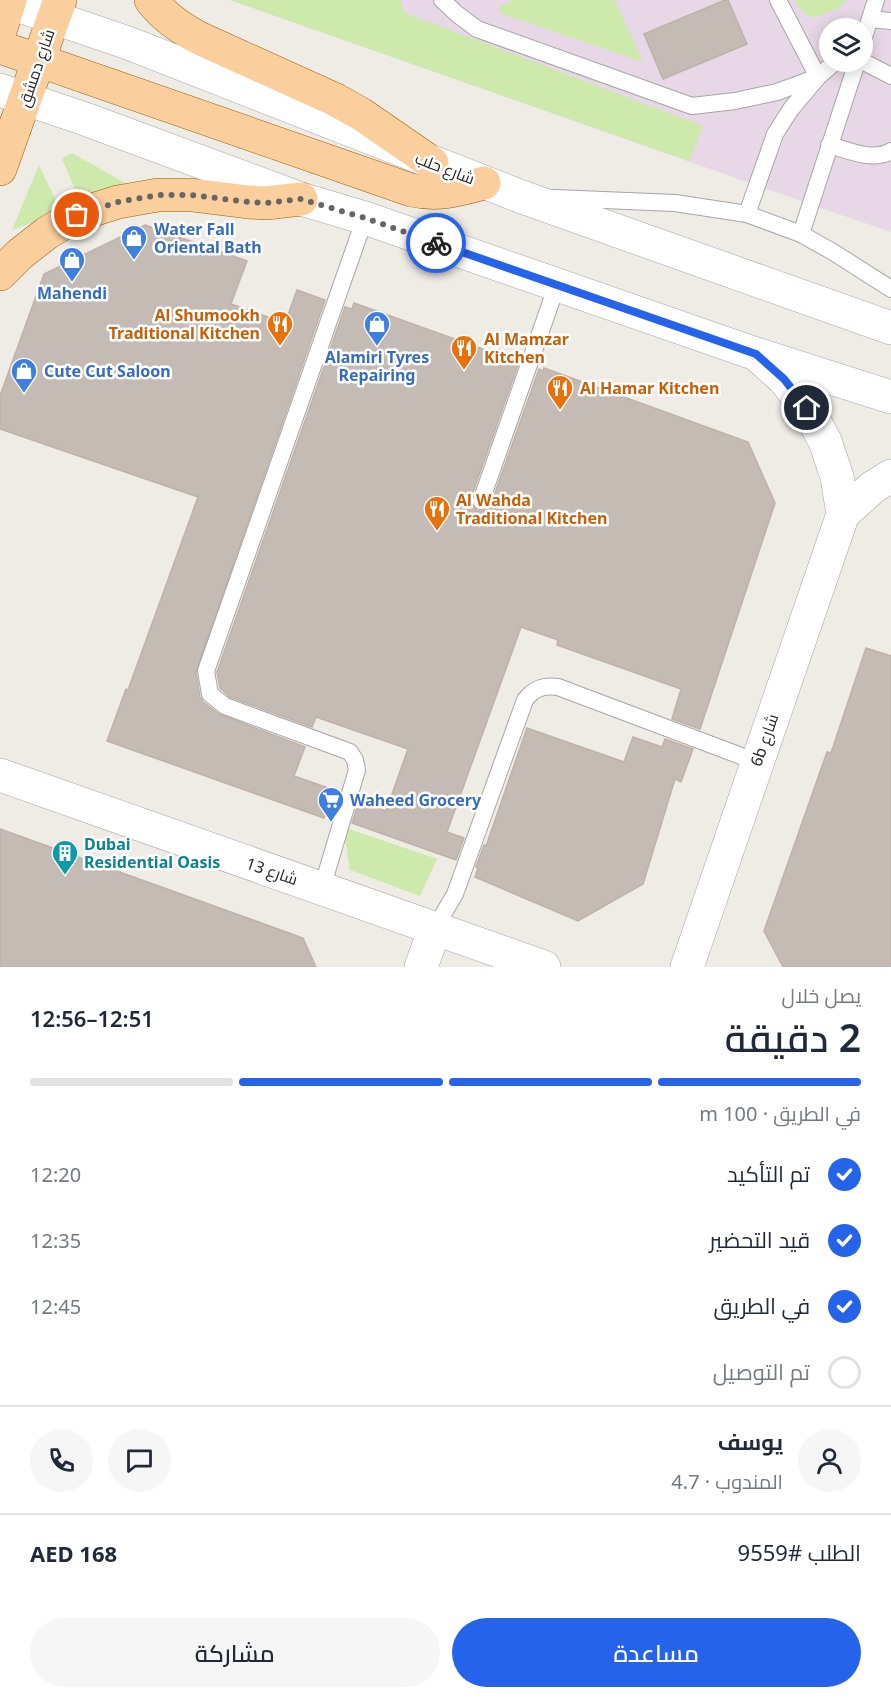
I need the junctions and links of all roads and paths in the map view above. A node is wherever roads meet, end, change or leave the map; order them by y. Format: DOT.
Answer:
graph roads {
  1 [pos="151,0"];
  2 [pos="442,0"];
  3 [pos="778,0"];
  4 [pos="876,0"];
  5 [pos="6,8"];
  6 [pos="57,9"];
  7 [pos="870,18"];
  8 [pos="891,21"];
  9 [pos="873,29"];
  10 [pos="0,47"];
  11 [pos="38,61"];
  12 [pos="873,67"];
  13 [pos="824,72"];
  14 [pos="854,72"];
  15 [pos="891,76"];
  16 [pos="818,77"];
  17 [pos="12,94"];
  18 [pos="829,145"];
  19 [pos="891,151"];
  20 [pos="432,163"];
  21 [pos="0,169"];
  22 [pos="484,183"];
  23 [pos="522,197"];
  24 [pos="301,199"];
  25 [pos="747,214"];
  26 [pos="365,218"];
  27 [pos="801,234"];
  28 [pos="0,274"];
  29 [pos="556,285"];
  30 [pos="891,289"];
  31 [pos="891,328"];
  32 [pos="756,354"];
  33 [pos="891,397"];
  34 [pos="891,476"];
  35 [pos="481,501"];
  36 [pos="843,514"];
  37 [pos="757,762"];
  38 [pos="0,775"];
  39 [pos="321,888"];
  40 [pos="435,928"];
  41 [pos="421,967"];
  42 [pos="544,967"];
  43 [pos="687,967"];
  1 -- 20 [label="main road"];
  2 -- 16 [label="lane"];
  3 -- 16 [label="lane"];
  4 -- 7 [label="lane"];
  5 -- 6 [label="street, شارع حلب"];
  6 -- 11 [label="main road, شارع دمشق"];
  6 -- 20 [label="street, شارع حلب"];
  8 -- 9 [label="lane"];
  10 -- 11 [label="main road"];
  11 -- 17 [label="main road, شارع دمشق"];
  11 -- 22 [label="main road"];
  12 -- 15 [label="lane"];
  13 -- 16 [label="lane"];
  14 -- 18 [label="lane"];
  16 -- 25 [label="lane"];
  17 -- 21 [label="main road, شارع دمشق"];
  17 -- 24 [label="street"];
  18 -- 19 [label="lane"];
  18 -- 27 [label="lane"];
  20 -- 22 [label="street, شارع حلب"];
  22 -- 23 [label="street, شارع حلب"];
  23 -- 25 [label="lane"];
  23 -- 31 [label="street, شارع حلب"];
  24 -- 26 [label="street"];
  24 -- 28 [label="main road"];
  25 -- 27 [label="lane"];
  26 -- 29 [label="street"];
  26 -- 39 [label="lane"];
  27 -- 30 [label="lane"];
  29 -- 32 [label="street"];
  29 -- 35 [label="lane"];
  32 -- 33 [label="street"];
  32 -- 36 [label="street, 6b شارع"];
  34 -- 36 [label="street, 6b شارع"];
  36 -- 37 [label="street, 6b شارع"];
  37 -- 40 [label="lane"];
  37 -- 43 [label="street, 6b شارع"];
  38 -- 39 [label="street, شارع 13"];
  39 -- 40 [label="street, شارع 13"];
  40 -- 41 [label="street"];
  40 -- 42 [label="street, شارع 13"];
}
